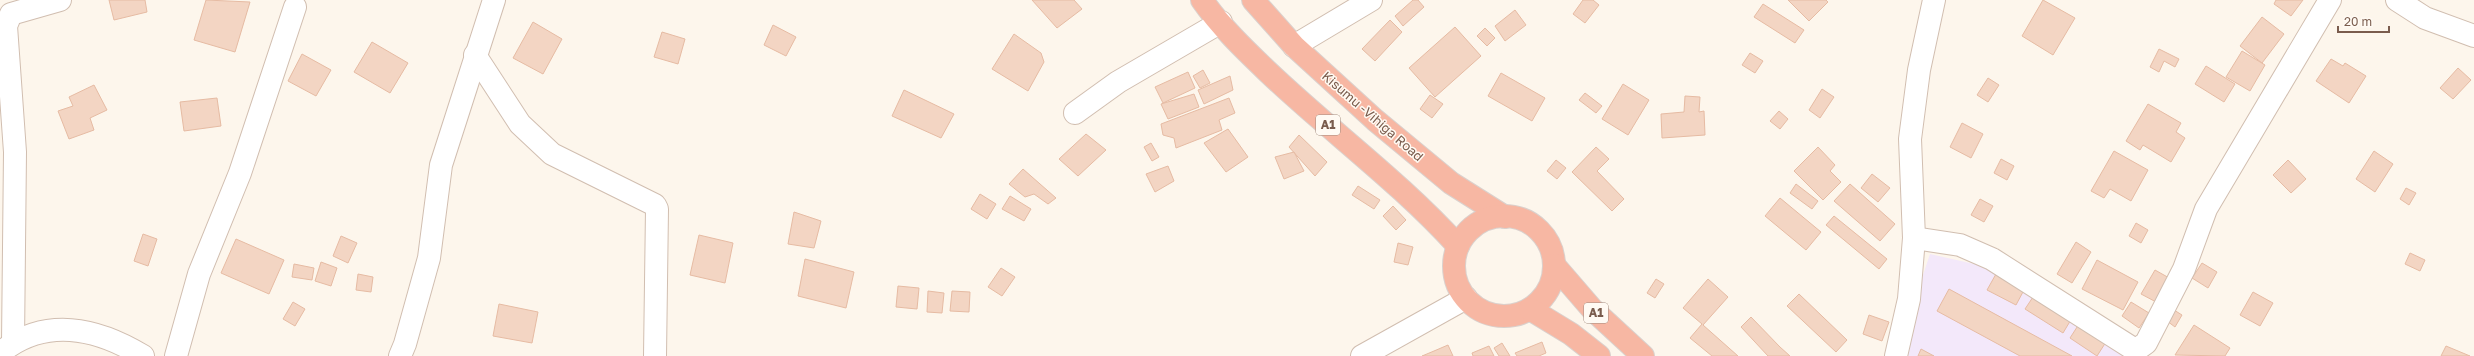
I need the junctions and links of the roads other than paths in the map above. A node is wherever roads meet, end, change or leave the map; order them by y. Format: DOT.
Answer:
graph roads {
  1 [pos="60,0"];
  2 [pos="494,0"];
  3 [pos="1202,0"];
  4 [pos="1253,0"];
  5 [pos="1371,0"];
  6 [pos="1934,0"];
  7 [pos="2330,0"];
  8 [pos="2397,0"];
  9 [pos="295,7"];
  10 [pos="1221,22"];
  11 [pos="2474,36"];
  12 [pos="1294,46"];
  13 [pos="475,55"];
  14 [pos="1075,113"];
  15 [pos="1505,217"];
  16 [pos="1914,238"];
  17 [pos="1458,246"];
  18 [pos="1554,265"];
  19 [pos="1466,298"];
  20 [pos="1530,309"];
  21 [pos="6,348"];
  22 [pos="143,356"];
  23 [pos="176,356"];
  24 [pos="400,356"];
  25 [pos="655,356"];
  26 [pos="1362,356"];
  27 [pos="1599,356"];
  28 [pos="1643,356"];
  29 [pos="1896,356"];
  1 -- 21 [label="street"];
  2 -- 13 [label="street"];
  3 -- 10 [label="highway, A1"];
  4 -- 12 [label="highway, Kisumu -Vihiga Road / A1"];
  5 -- 12 [label="street"];
  6 -- 16 [label="street"];
  7 -- 16 [label="street"];
  8 -- 11 [label="street"];
  9 -- 23 [label="street"];
  10 -- 14 [label="street"];
  10 -- 17 [label="highway, A1"];
  12 -- 15 [label="highway, Kisumu -Vihiga Road / A1"];
  13 -- 24 [label="street"];
  13 -- 25 [label="street"];
  15 -- 17 [label="highway, A1"];
  15 -- 18 [label="highway, A1"];
  16 -- 29 [label="street"];
  17 -- 19 [label="highway, A1"];
  18 -- 20 [label="highway, A1"];
  18 -- 28 [label="highway, A1"];
  19 -- 20 [label="highway, A1"];
  19 -- 26 [label="street"];
  20 -- 27 [label="highway, A1"];
  21 -- 22 [label="street"];
}
